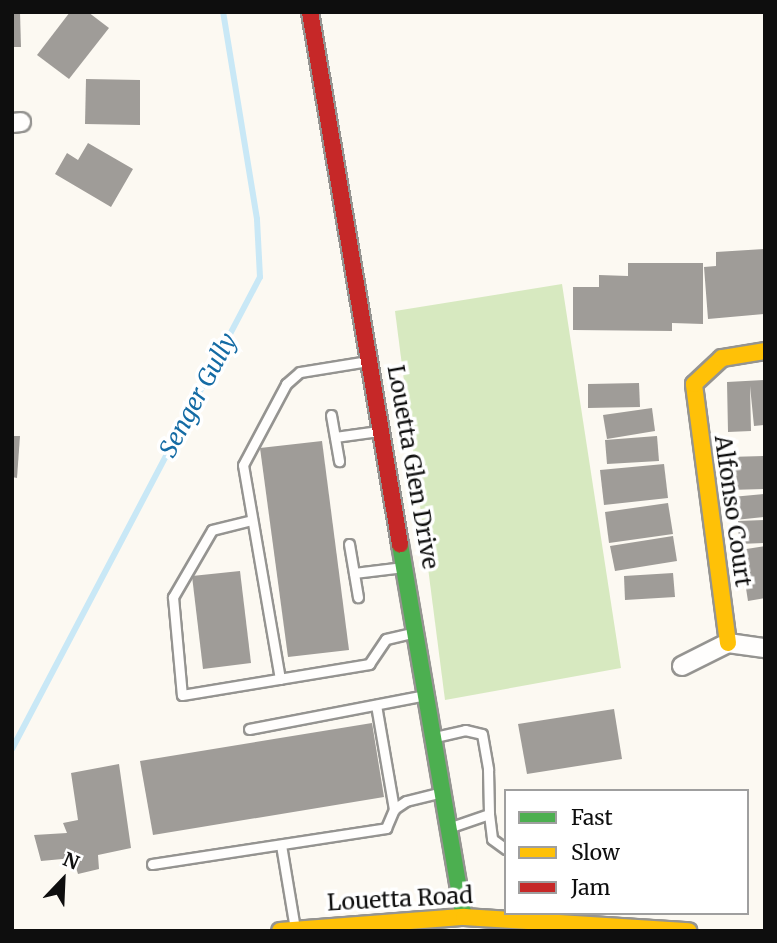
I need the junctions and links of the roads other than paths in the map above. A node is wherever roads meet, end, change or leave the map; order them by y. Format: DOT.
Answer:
graph roads {
  1 [pos="310,12"];
  2 [pos="765,351"];
  3 [pos="370,361"];
  4 [pos="331,415"];
  5 [pos="382,430"];
  6 [pos="335,437"];
  7 [pos="339,461"];
  8 [pos="252,520"];
  9 [pos="349,544"];
  10 [pos="405,567"];
  11 [pos="354,573"];
  12 [pos="358,597"];
  13 [pos="416,632"];
  14 [pos="728,643"];
  15 [pos="765,648"];
  16 [pos="682,666"];
  17 [pos="279,679"];
  18 [pos="426,695"];
  19 [pos="376,705"];
  20 [pos="248,729"];
  21 [pos="434,738"];
  22 [pos="443,791"];
  23 [pos="394,809"];
  24 [pos="489,814"];
  25 [pos="449,827"];
  26 [pos="281,845"];
  27 [pos="504,847"];
  28 [pos="152,864"];
  29 [pos="574,917"];
  30 [pos="638,919"];
  31 [pos="465,924"];
  32 [pos="288,930"];
  33 [pos="689,931"];
  1 -- 3 [label="street, Louetta Glen Drive"];
  2 -- 14 [label="street, Alfonso Court"];
  3 -- 5 [label="street, Louetta Glen Drive"];
  3 -- 8 [label="lane"];
  4 -- 6 [label="lane"];
  5 -- 6 [label="lane"];
  5 -- 10 [label="street, Louetta Glen Drive"];
  6 -- 7 [label="lane"];
  8 -- 17 [label="lane"];
  8 -- 17 [label="lane"];
  9 -- 11 [label="lane"];
  10 -- 11 [label="lane"];
  10 -- 13 [label="street, Louetta Glen Drive"];
  11 -- 12 [label="lane"];
  13 -- 17 [label="lane"];
  13 -- 18 [label="street, Louetta Glen Drive"];
  14 -- 15 [label="street"];
  14 -- 16 [label="street"];
  18 -- 19 [label="lane"];
  18 -- 21 [label="street, Louetta Glen Drive"];
  19 -- 20 [label="lane"];
  19 -- 23 [label="lane"];
  21 -- 22 [label="street, Louetta Glen Drive"];
  21 -- 24 [label="lane"];
  22 -- 23 [label="lane"];
  22 -- 25 [label="street, Louetta Glen Drive"];
  23 -- 26 [label="lane"];
  24 -- 25 [label="lane"];
  24 -- 27 [label="lane"];
  25 -- 31 [label="street, Louetta Glen Drive"];
  26 -- 28 [label="lane"];
  26 -- 32 [label="lane"];
  29 -- 30 [label="street, Louetta Road"];
  29 -- 31 [label="street, Louetta Road"];
  30 -- 33 [label="street, Louetta Road"];
  31 -- 32 [label="street, Louetta Road"];
}
